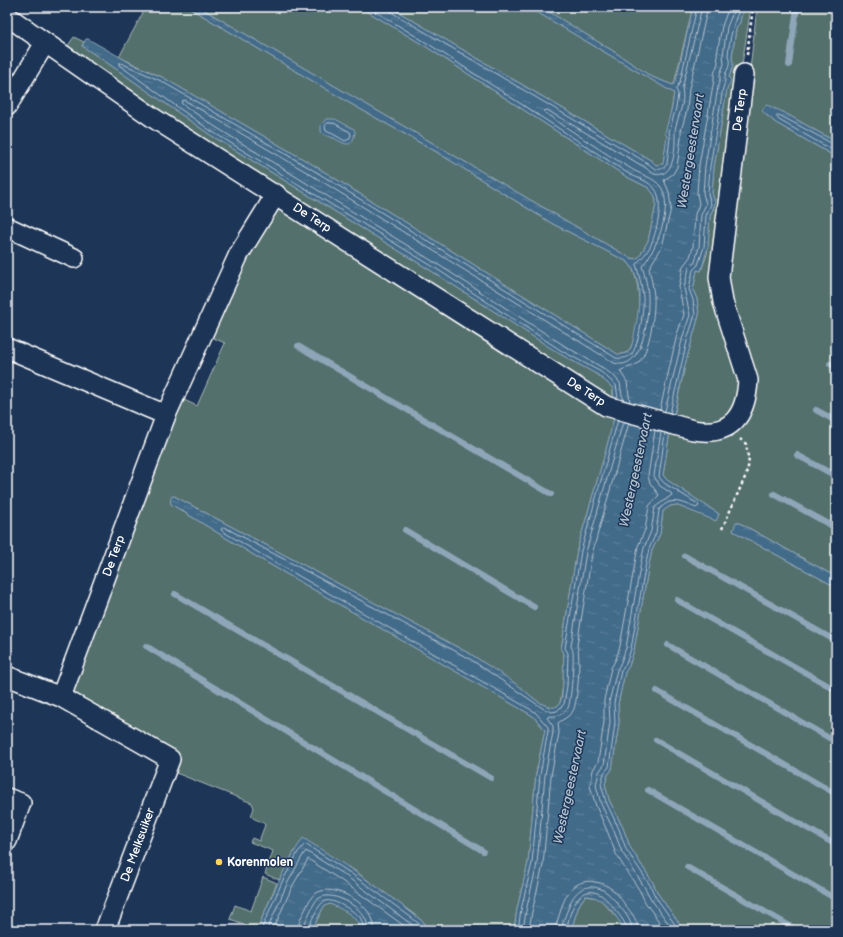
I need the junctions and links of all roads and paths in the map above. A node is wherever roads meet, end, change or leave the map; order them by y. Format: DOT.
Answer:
graph roads {
  1 [pos="753,7"];
  2 [pos="7,16"];
  3 [pos="45,43"];
  4 [pos="744,74"];
  5 [pos="7,106"];
  6 [pos="276,194"];
  7 [pos="7,227"];
  8 [pos="74,258"];
  9 [pos="7,348"];
  10 [pos="166,415"];
  11 [pos="723,429"];
  12 [pos="722,529"];
  13 [pos="7,676"];
  14 [pos="61,697"];
  15 [pos="7,798"];
  16 [pos="7,841"];
  17 [pos="105,930"];
  1 -- 4 [label="path, De Terp"];
  2 -- 3 [label="street, De Terp"];
  3 -- 5 [label="street"];
  3 -- 6 [label="street, De Terp"];
  4 -- 11 [label="street, De Terp"];
  6 -- 10 [label="street, De Terp"];
  6 -- 11 [label="street, De Terp"];
  7 -- 8 [label="street"];
  9 -- 10 [label="street"];
  10 -- 14 [label="street, De Terp"];
  11 -- 12 [label="path"];
  13 -- 14 [label="street"];
  14 -- 17 [label="street, De Melksuiker"];
  15 -- 16 [label="street"];
}
